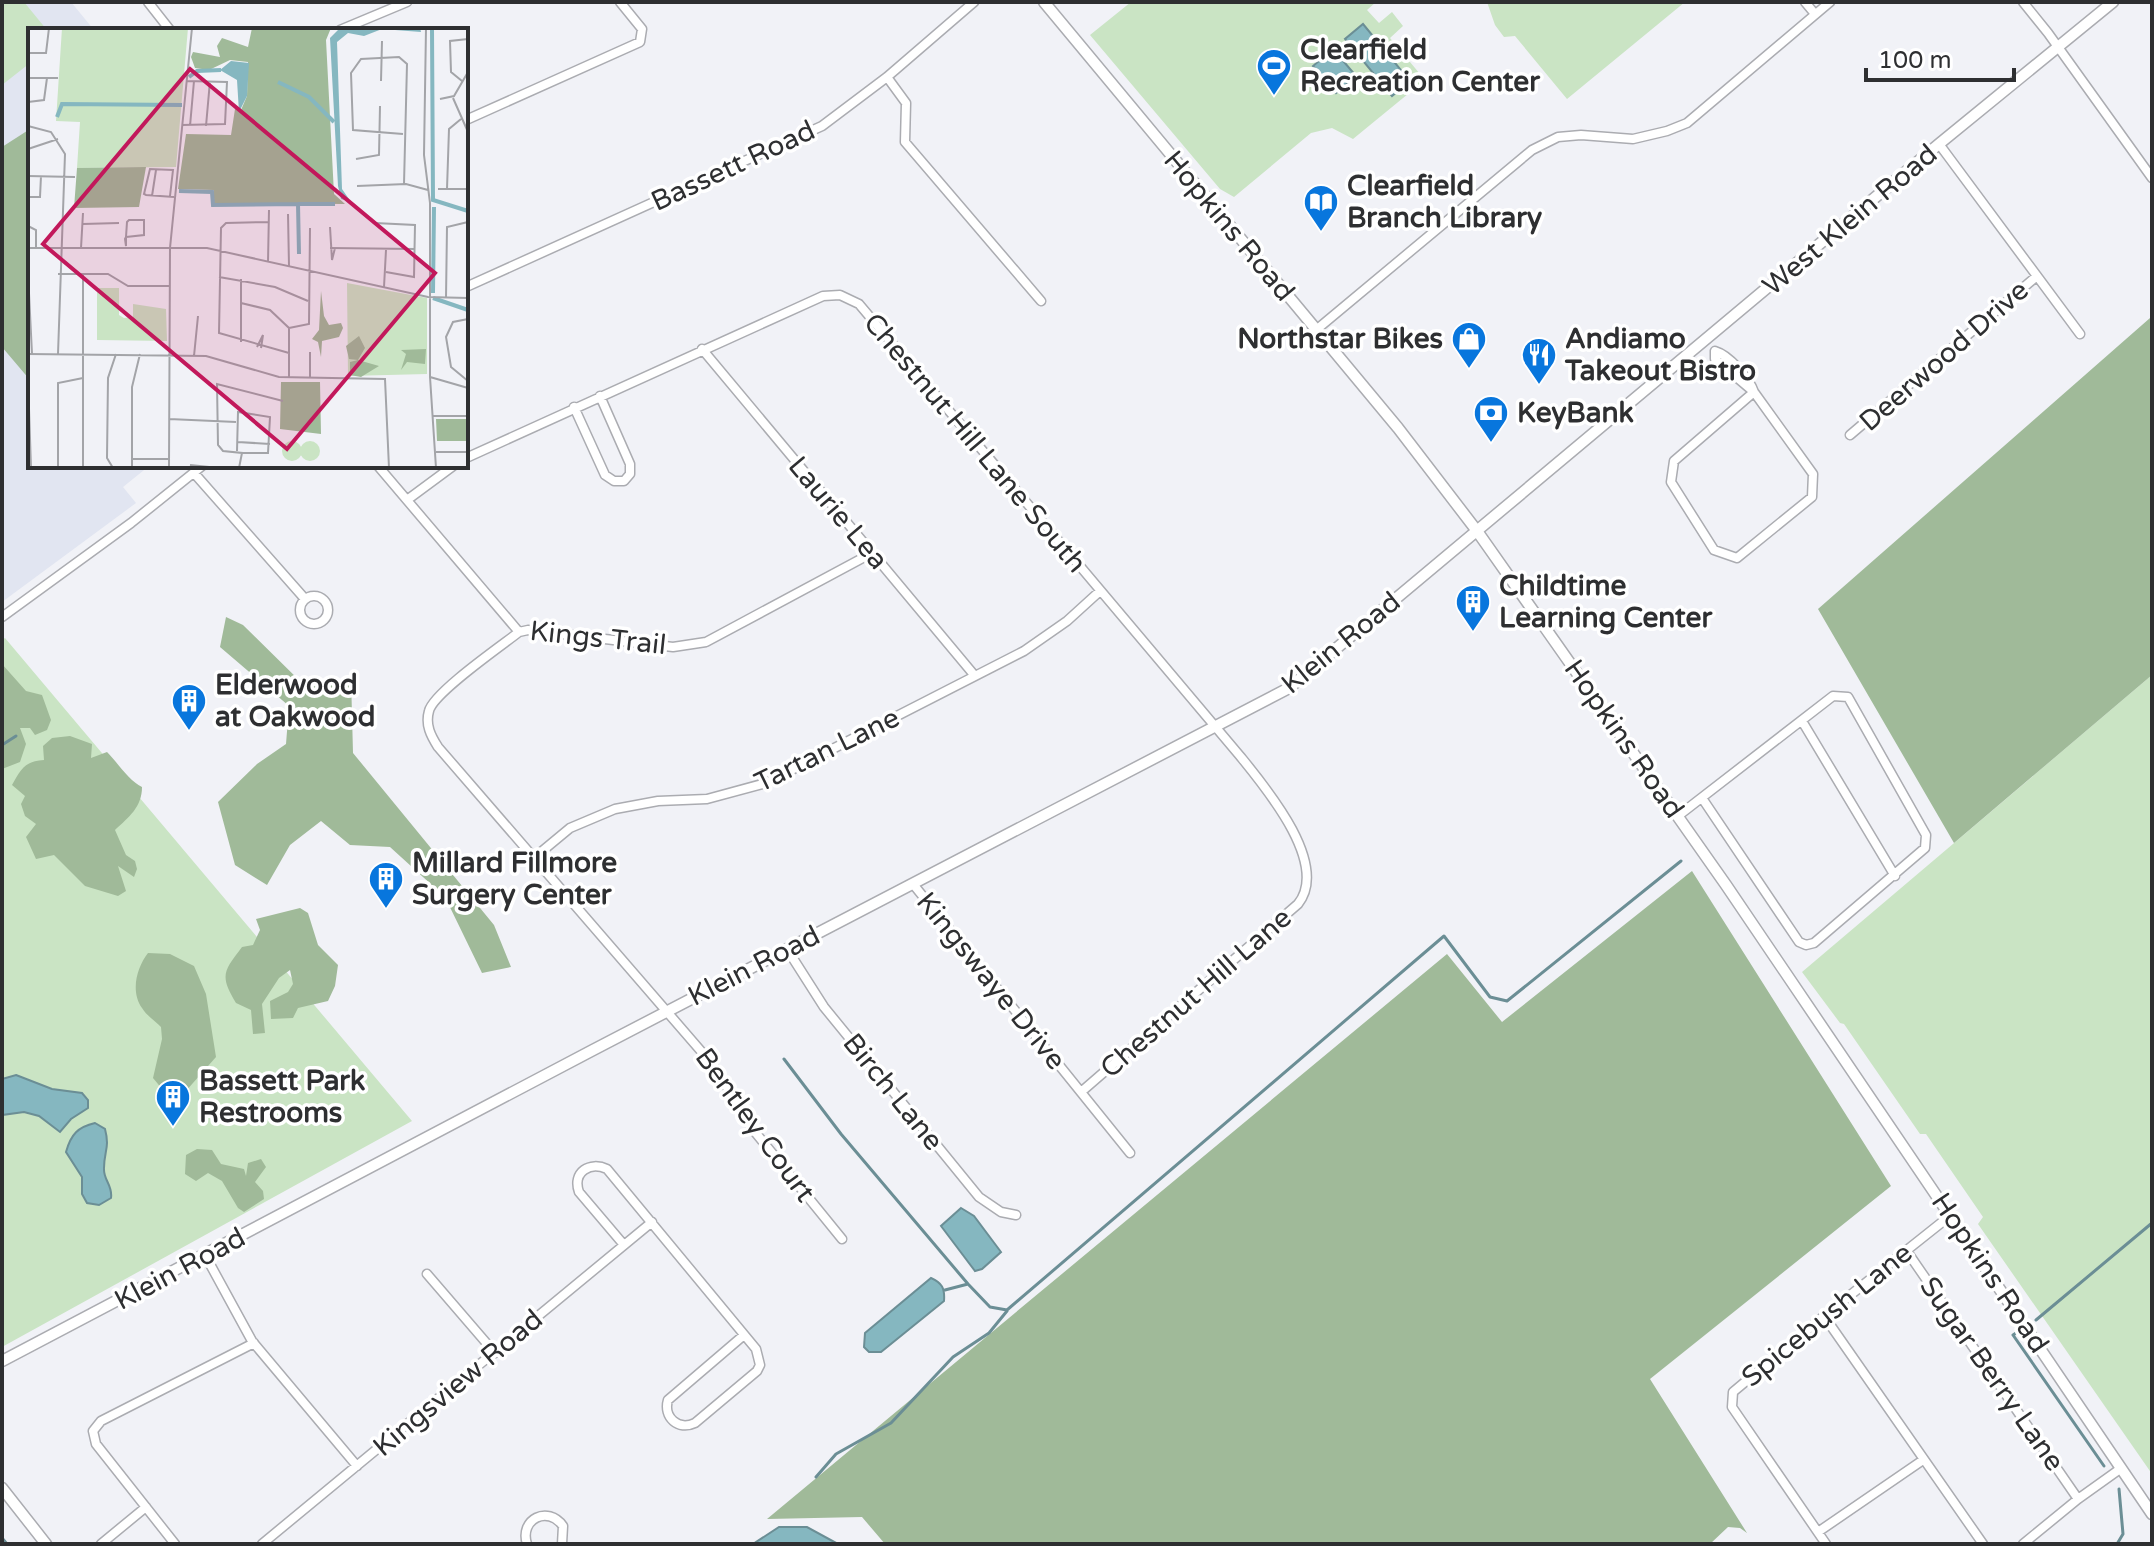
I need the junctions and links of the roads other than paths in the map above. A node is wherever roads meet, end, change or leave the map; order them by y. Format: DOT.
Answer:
graph roads {
  1 [pos="148,2"];
  2 [pos="407,2"];
  3 [pos="620,2"];
  4 [pos="974,2"];
  5 [pos="1044,2"];
  6 [pos="1805,2"];
  7 [pos="1830,2"];
  8 [pos="2023,2"];
  9 [pos="2113,2"];
  10 [pos="1815,14"];
  11 [pos="168,28"];
  12 [pos="345,28"];
  13 [pos="2058,48"];
  14 [pos="887,77"];
  15 [pos="468,119"];
  16 [pos="1939,144"];
  17 [pos="2152,178"];
  18 [pos="2037,276"];
  19 [pos="468,286"];
  20 [pos="1041,301"];
  21 [pos="1316,330"];
  22 [pos="2080,334"];
  23 [pos="1706,341"];
  24 [pos="702,349"];
  25 [pos="1754,392"];
  26 [pos="600,396"];
  27 [pos="574,407"];
  28 [pos="1850,435"];
  29 [pos="468,457"];
  30 [pos="200,468"];
  31 [pos="380,468"];
  32 [pos="450,468"];
  33 [pos="194,473"];
  34 [pos="407,500"];
  35 [pos="1477,531"];
  36 [pos="872,553"];
  37 [pos="1100,591"];
  38 [pos="305,599"];
  39 [pos="2,617"];
  40 [pos="519,632"];
  41 [pos="975,676"];
  42 [pos="1802,721"];
  43 [pos="1215,726"];
  44 [pos="1702,798"];
  45 [pos="1678,816"];
  46 [pos="535,857"];
  47 [pos="1895,876"];
  48 [pos="913,884"];
  49 [pos="787,949"];
  50 [pos="668,1011"];
  51 [pos="1081,1092"];
  52 [pos="1130,1153"];
  53 [pos="1016,1215"];
  54 [pos="1951,1215"];
  55 [pos="652,1222"];
  56 [pos="842,1239"];
  57 [pos="624,1245"];
  58 [pos="1906,1250"];
  59 [pos="205,1255"];
  60 [pos="427,1274"];
  61 [pos="1824,1316"];
  62 [pos="744,1335"];
  63 [pos="254,1343"];
  64 [pos="495,1353"];
  65 [pos="2,1361"];
  66 [pos="1923,1460"];
  67 [pos="357,1466"];
  68 [pos="2120,1469"];
  69 [pos="2,1488"];
  70 [pos="2078,1499"];
  71 [pos="146,1507"];
  72 [pos="2152,1514"];
  73 [pos="1818,1532"];
  74 [pos="46,1544"];
  75 [pos="101,1544"];
  76 [pos="175,1544"];
  77 [pos="262,1544"];
  78 [pos="527,1544"];
  79 [pos="562,1544"];
  80 [pos="1826,1544"];
  81 [pos="1983,1544"];
  82 [pos="2023,1544"];
  1 -- 11 [label="street"];
  2 -- 12 [label="street"];
  3 -- 15 [label="street"];
  4 -- 14 [label="street, Bassett Road"];
  5 -- 21 [label="street, Hopkins Road"];
  6 -- 10 [label="street"];
  7 -- 10 [label="street"];
  8 -- 13 [label="street"];
  9 -- 13 [label="street, West Klein Road"];
  10 -- 21 [label="street"];
  13 -- 16 [label="street, West Klein Road"];
  13 -- 17 [label="street"];
  14 -- 19 [label="street, Bassett Road"];
  14 -- 20 [label="street"];
  16 -- 18 [label="street"];
  16 -- 23 [label="street, West Klein Road"];
  18 -- 22 [label="street"];
  18 -- 28 [label="street, Deerwood Drive"];
  21 -- 35 [label="street, Hopkins Road"];
  23 -- 25 [label="street"];
  23 -- 35 [label="street, West Klein Road"];
  24 -- 26 [label="street, Chestnut Hill Lane South"];
  24 -- 36 [label="street, Laurie Lea"];
  24 -- 37 [label="street, Chestnut Hill Lane South"];
  25 -- 25 [label="street"];
  26 -- 27 [label="street, Chestnut Hill Lane South"];
  26 -- 27 [label="street"];
  27 -- 29 [label="street, Chestnut Hill Lane South"];
  30 -- 33 [label="street"];
  31 -- 34 [label="street, Kings Trail"];
  32 -- 34 [label="street"];
  33 -- 38 [label="street"];
  33 -- 39 [label="street"];
  34 -- 40 [label="street, Kings Trail"];
  35 -- 43 [label="street, Klein Road"];
  35 -- 45 [label="street, Hopkins Road"];
  36 -- 40 [label="street, Kings Trail"];
  36 -- 41 [label="street, Laurie Lea"];
  37 -- 41 [label="street, Tartan Lane"];
  37 -- 43 [label="street, Chestnut Hill Lane South"];
  40 -- 46 [label="street, Bentley Court"];
  41 -- 46 [label="street, Tartan Lane"];
  42 -- 44 [label="street"];
  42 -- 47 [label="street"];
  42 -- 47 [label="street"];
  43 -- 48 [label="street, Klein Road"];
  43 -- 51 [label="street, Chestnut Hill Lane"];
  44 -- 45 [label="street"];
  44 -- 47 [label="street"];
  45 -- 54 [label="street, Hopkins Road"];
  46 -- 50 [label="street, Bentley Court"];
  48 -- 49 [label="street, Klein Road"];
  48 -- 51 [label="street, Kingswaye Drive"];
  49 -- 50 [label="street, Klein Road"];
  49 -- 53 [label="street, Birch Lane"];
  50 -- 56 [label="street, Bentley Court"];
  50 -- 59 [label="street, Klein Road"];
  51 -- 52 [label="street, Kingswaye Drive"];
  54 -- 58 [label="street, Spicebush Lane"];
  54 -- 68 [label="street, Hopkins Road"];
  55 -- 57 [label="street, Kingsview Road"];
  55 -- 57 [label="street"];
  55 -- 62 [label="street"];
  57 -- 64 [label="street, Kingsview Road"];
  58 -- 61 [label="street, Spicebush Lane"];
  58 -- 70 [label="street, Sugar Berry Lane"];
  59 -- 63 [label="street"];
  59 -- 65 [label="street, Klein Road"];
  60 -- 64 [label="street"];
  61 -- 66 [label="street"];
  61 -- 73 [label="street, Spicebush Lane"];
  62 -- 62 [label="street"];
  63 -- 67 [label="street"];
  63 -- 71 [label="street"];
  64 -- 67 [label="street, Kingsview Road"];
  66 -- 73 [label="street"];
  66 -- 81 [label="street"];
  67 -- 77 [label="street, Kingsview Road"];
  68 -- 70 [label="street"];
  68 -- 72 [label="street, Hopkins Road"];
  69 -- 74 [label="street"];
  70 -- 82 [label="street"];
  71 -- 75 [label="street"];
  71 -- 76 [label="street"];
  73 -- 80 [label="street, Spicebush Lane"];
  78 -- 79 [label="street"];
}
